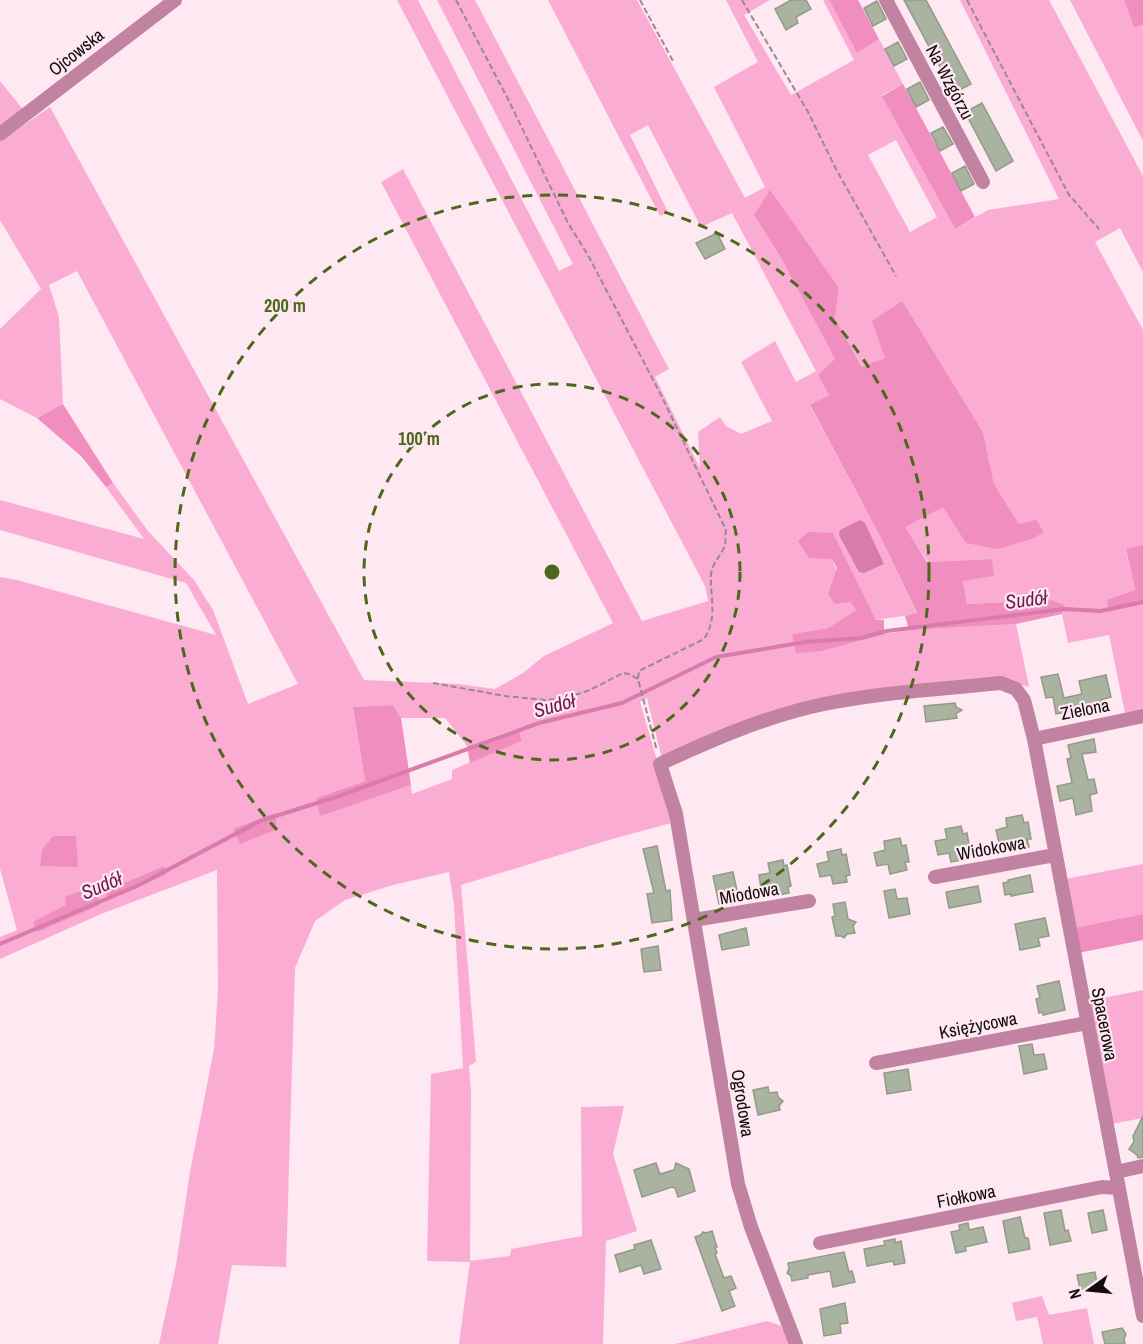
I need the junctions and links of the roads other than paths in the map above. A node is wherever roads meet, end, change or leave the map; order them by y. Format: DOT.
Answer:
graph roads {
  1 [pos="175,0"];
  2 [pos="886,0"];
  3 [pos="0,134"];
  4 [pos="983,182"];
  5 [pos="1143,716"];
  6 [pos="1034,739"];
  7 [pos="660,764"];
  8 [pos="1055,855"];
  9 [pos="935,877"];
  10 [pos="809,901"];
  11 [pos="694,921"];
  12 [pos="1087,1023"];
  13 [pos="876,1063"];
  14 [pos="1143,1166"];
  15 [pos="1116,1172"];
  16 [pos="1119,1188"];
  17 [pos="820,1243"];
  18 [pos="1143,1316"];
  19 [pos="796,1344"];
  1 -- 3 [label="street, Ojcowska"];
  2 -- 4 [label="street, Na Wzgórzu"];
  5 -- 6 [label="street, Zielona"];
  6 -- 7 [label="street, Spacerowa"];
  6 -- 8 [label="street, Spacerowa"];
  7 -- 11 [label="street, Ogrodowa"];
  8 -- 9 [label="street, Widokowa"];
  8 -- 12 [label="street, Spacerowa"];
  10 -- 11 [label="street, Miodowa"];
  11 -- 19 [label="street, Ogrodowa"];
  12 -- 13 [label="street, Księżycowa"];
  12 -- 15 [label="street, Spacerowa"];
  14 -- 15 [label="street"];
  15 -- 16 [label="street, Spacerowa"];
  16 -- 17 [label="street, Fiołkowa"];
  16 -- 18 [label="street, Spacerowa"];
}
